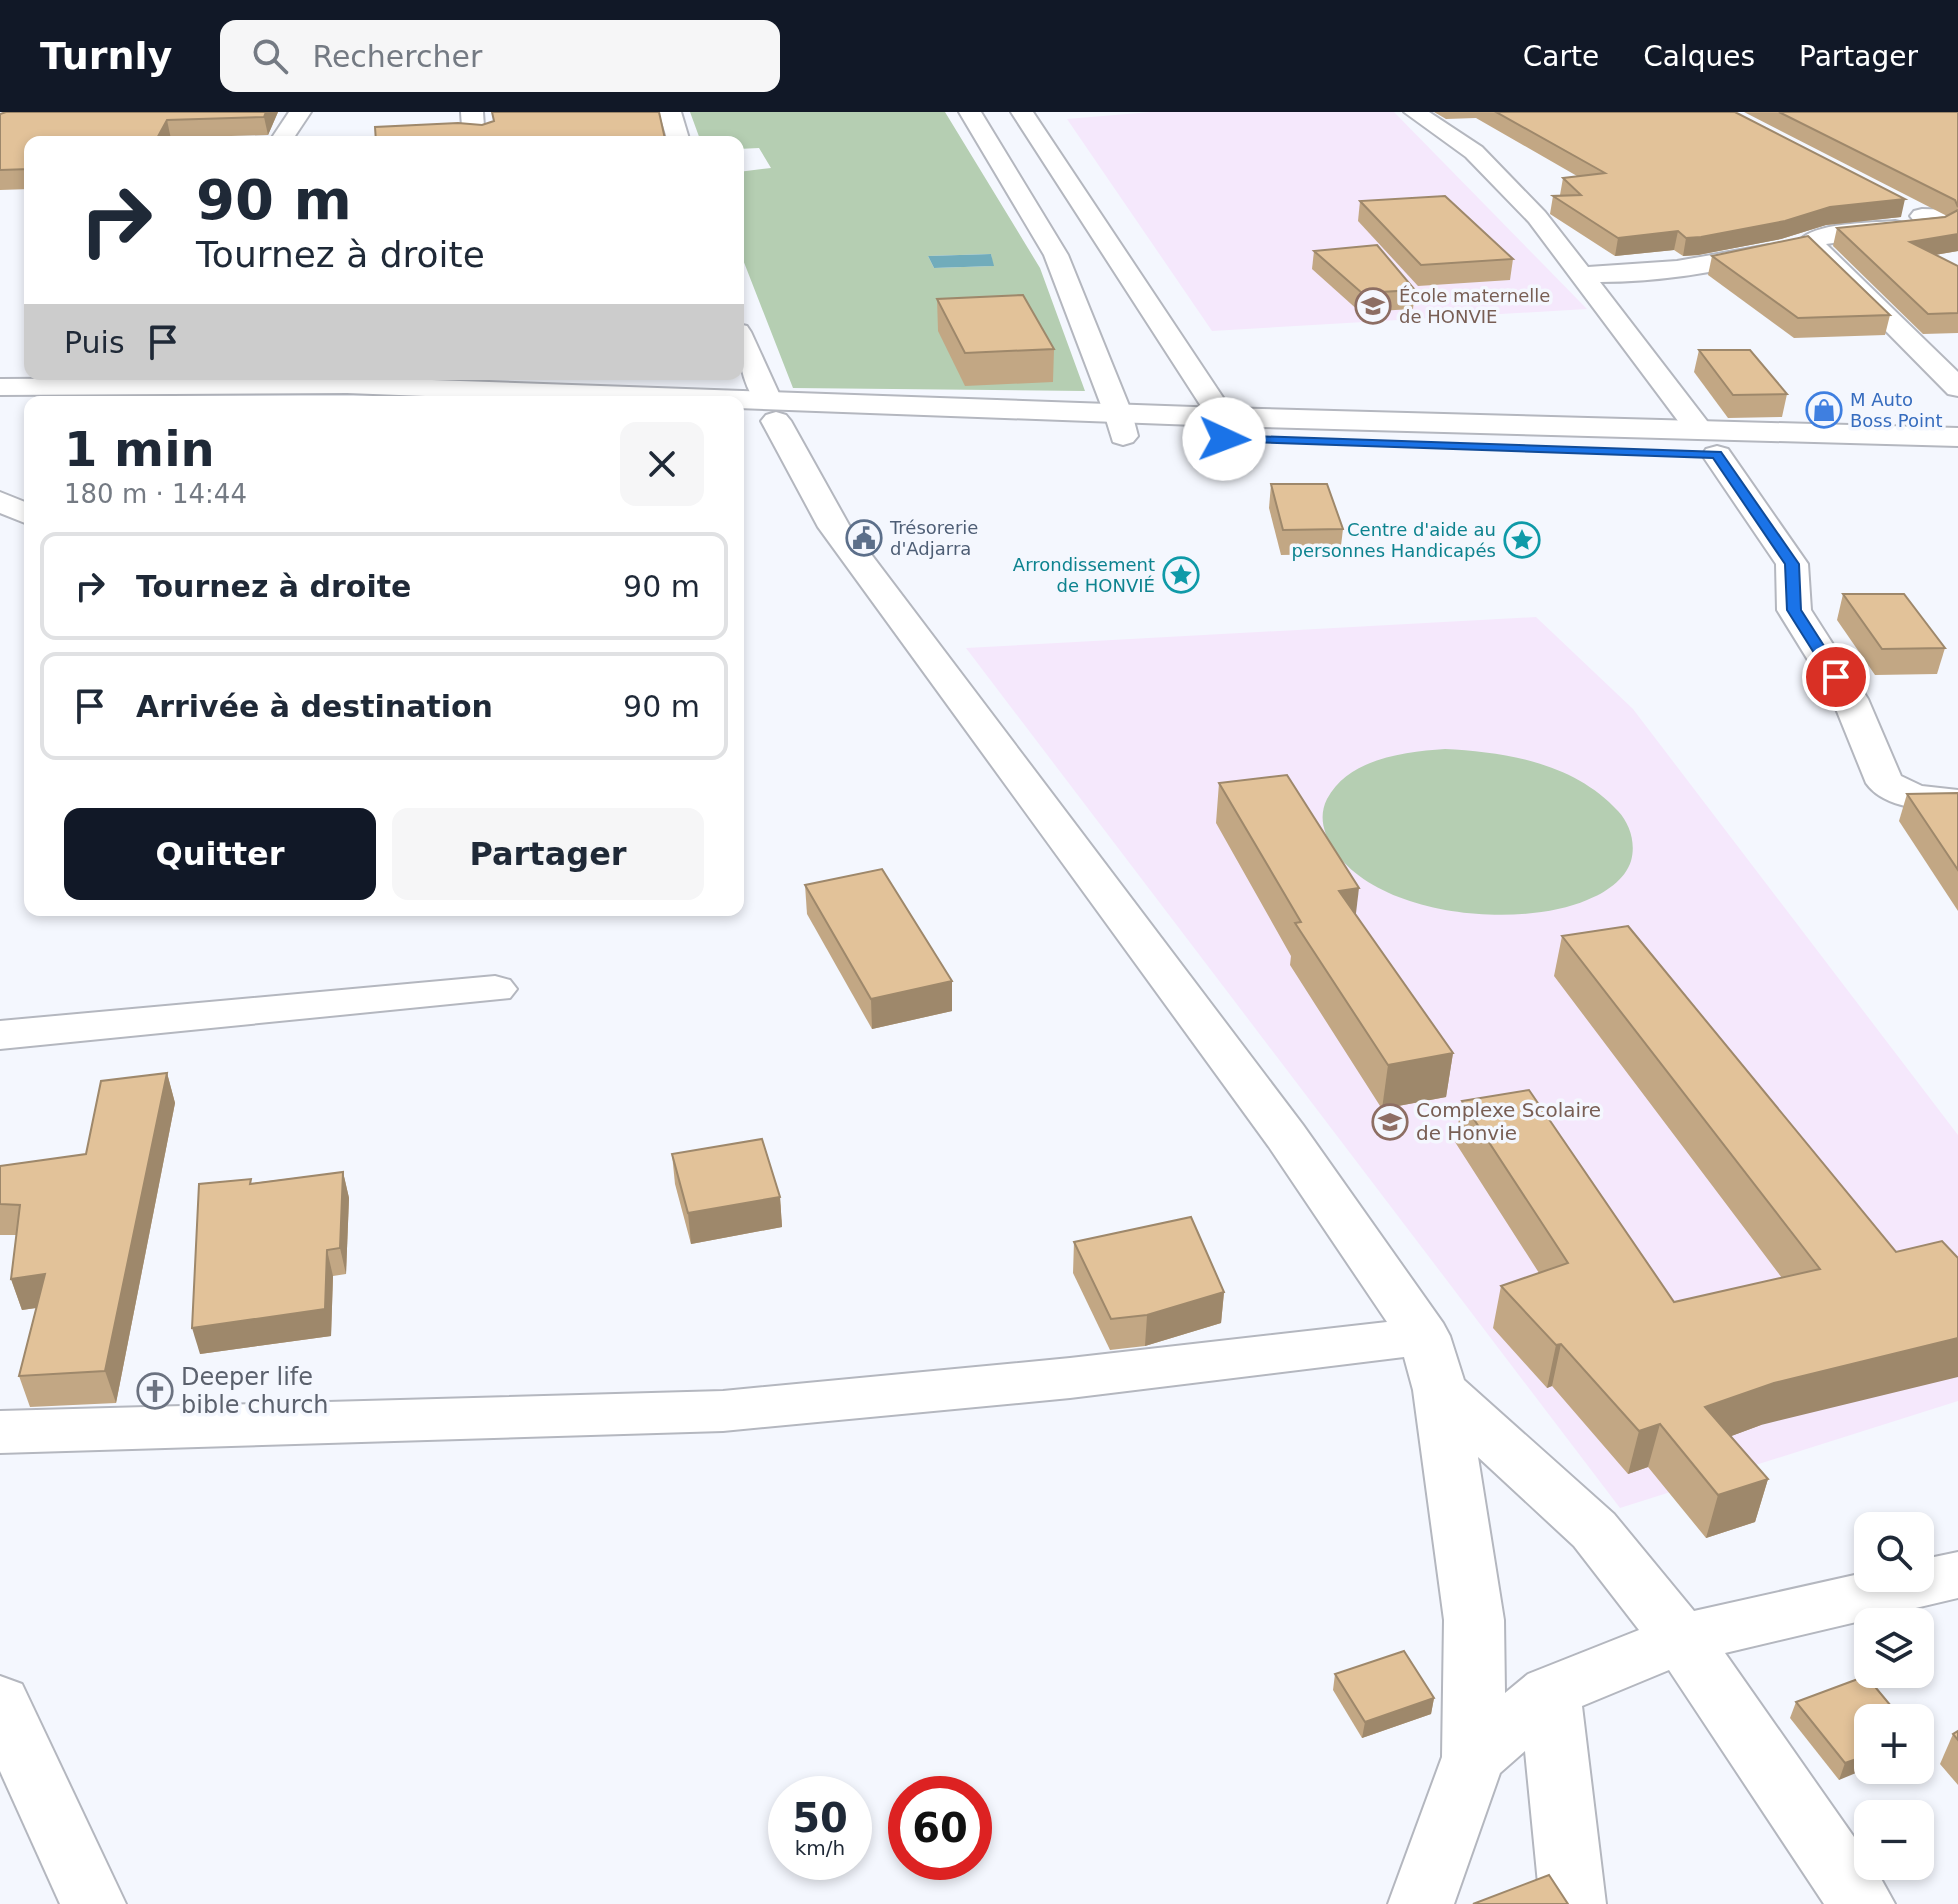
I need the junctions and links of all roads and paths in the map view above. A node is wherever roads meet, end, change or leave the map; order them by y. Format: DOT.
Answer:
graph roads {
  1 [pos="300,112"];
  2 [pos="472,112"];
  3 [pos="670,112"];
  4 [pos="970,112"];
  5 [pos="1022,112"];
  6 [pos="1415,112"];
  7 [pos="284,136"];
  8 [pos="474,136"];
  9 [pos="677,136"];
  10 [pos="1937,219"];
  11 [pos="1810,242"];
  12 [pos="1113,251"];
  13 [pos="1056,255"];
  14 [pos="1584,275"];
  15 [pos="744,353"];
  16 [pos="111,380"];
  17 [pos="164,380"];
  18 [pos="0,387"];
  19 [pos="1958,388"];
  20 [pos="504,396"];
  21 [pos="24,411"];
  22 [pos="0,412"];
  23 [pos="761,414"];
  24 [pos="1120,424"];
  25 [pos="1697,427"];
  26 [pos="1223,428"];
  27 [pos="1958,437"];
  28 [pos="1717,455"];
  29 [pos="1958,463"];
  30 [pos="0,501"];
  31 [pos="24,513"];
  32 [pos="1958,802"];
  33 [pos="495,989"];
  34 [pos="0,1035"];
  35 [pos="1432,1363"];
  36 [pos="0,1432"];
  37 [pos="1958,1575"];
  38 [pos="1681,1639"];
  39 [pos="1550,1692"];
  40 [pos="0,1702"];
  41 [pos="1474,1757"];
  42 [pos="93,1904"];
  43 [pos="1421,1904"];
  44 [pos="1573,1904"];
  45 [pos="1862,1904"];
  1 -- 7 [label="street"];
  2 -- 8 [label="street"];
  3 -- 9 [label="street"];
  4 -- 13 [label="street"];
  5 -- 12 [label="street"];
  6 -- 14 [label="street"];
  10 -- 11 [label="street"];
  11 -- 14 [label="street"];
  11 -- 19 [label="street"];
  12 -- 13 [label="street"];
  12 -- 26 [label="street"];
  13 -- 24 [label="street"];
  14 -- 25 [label="street"];
  15 -- 23 [label="street"];
  16 -- 18 [label="street"];
  17 -- 20 [label="street"];
  21 -- 22 [label="street"];
  23 -- 24 [label="street"];
  23 -- 35 [label="street"];
  24 -- 26 [label="street"];
  25 -- 26 [label="street"];
  25 -- 27 [label="street"];
  26 -- 28 [label="street"];
  28 -- 29 [label="street"];
  28 -- 32 [label="street"];
  30 -- 31 [label="street"];
  33 -- 34 [label="street"];
  35 -- 36 [label="street"];
  35 -- 38 [label="street"];
  35 -- 41 [label="street"];
  37 -- 38 [label="street"];
  38 -- 39 [label="street"];
  38 -- 45 [label="street"];
  39 -- 41 [label="street"];
  39 -- 44 [label="street"];
  40 -- 42 [label="street"];
  41 -- 43 [label="street"];
}
